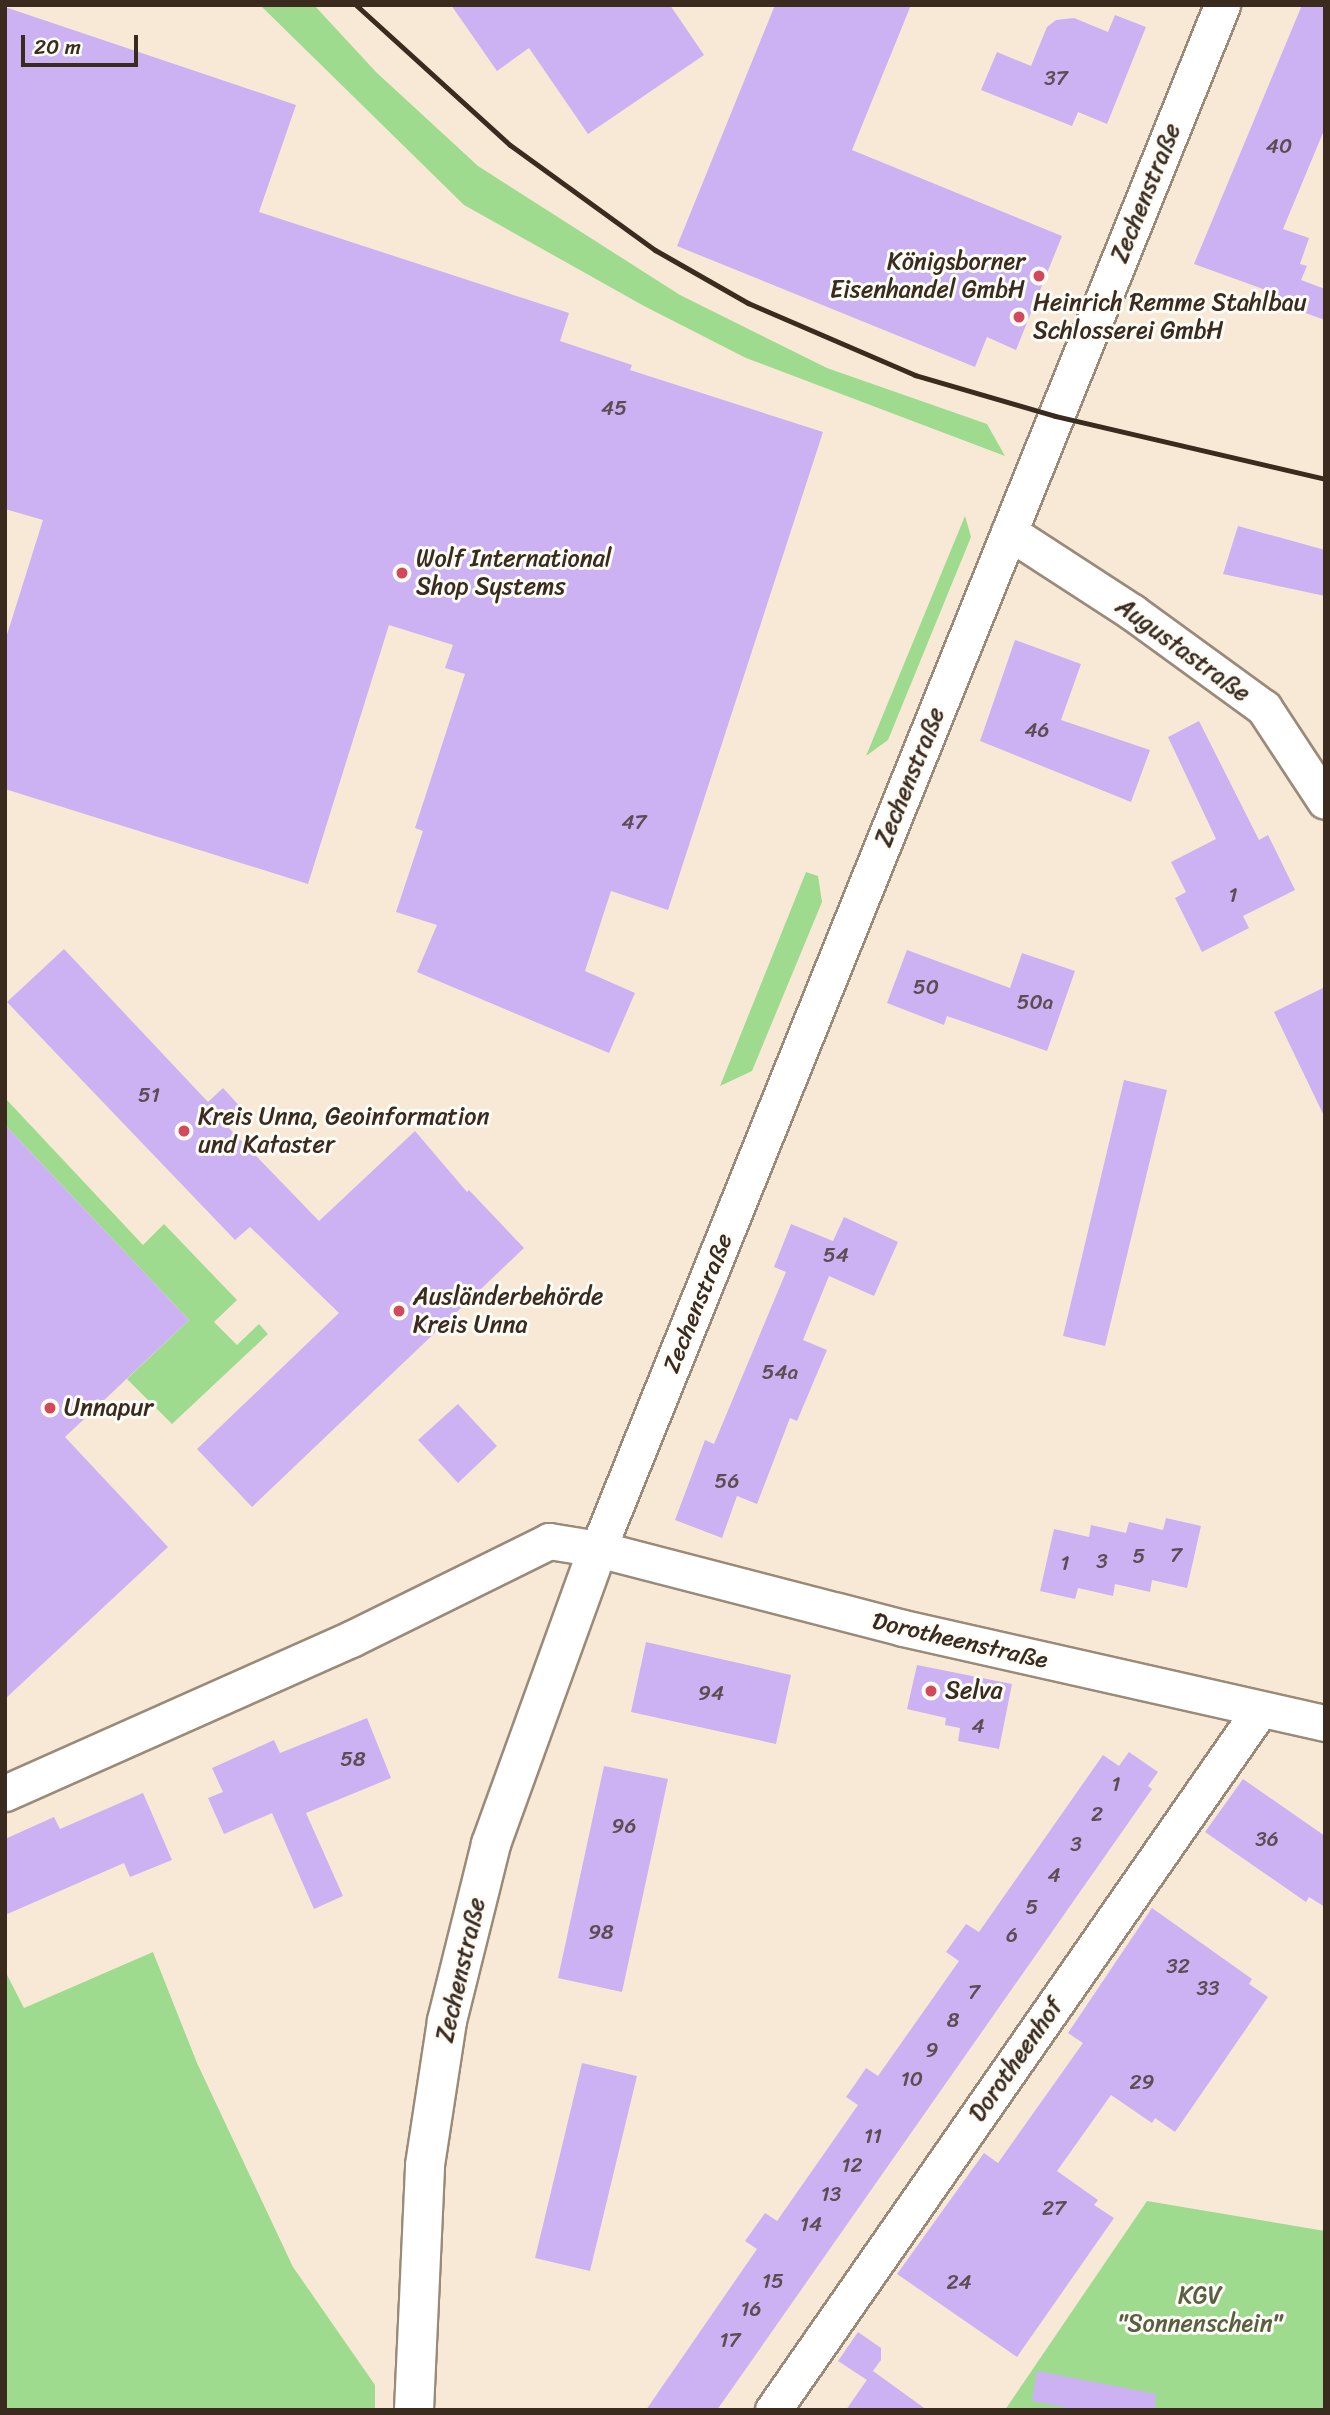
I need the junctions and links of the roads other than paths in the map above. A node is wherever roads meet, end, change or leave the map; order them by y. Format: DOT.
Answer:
graph roads {
  1 [pos="1222,5"];
  2 [pos="1010,532"];
  3 [pos="1325,801"];
  4 [pos="598,1549"];
  5 [pos="1259,1711"];
  6 [pos="1325,1723"];
  7 [pos="5,1793"];
  8 [pos="414,2410"];
  9 [pos="773,2410"];
  1 -- 2 [label="street, Zechenstraße"];
  2 -- 3 [label="street, Augustastraße"];
  2 -- 4 [label="street, Zechenstraße"];
  4 -- 5 [label="street, Dorotheenstraße"];
  4 -- 7 [label="street"];
  4 -- 8 [label="street, Zechenstraße"];
  5 -- 6 [label="street, Dorotheenstraße"];
  5 -- 9 [label="street, Dorotheenhof"];
}
